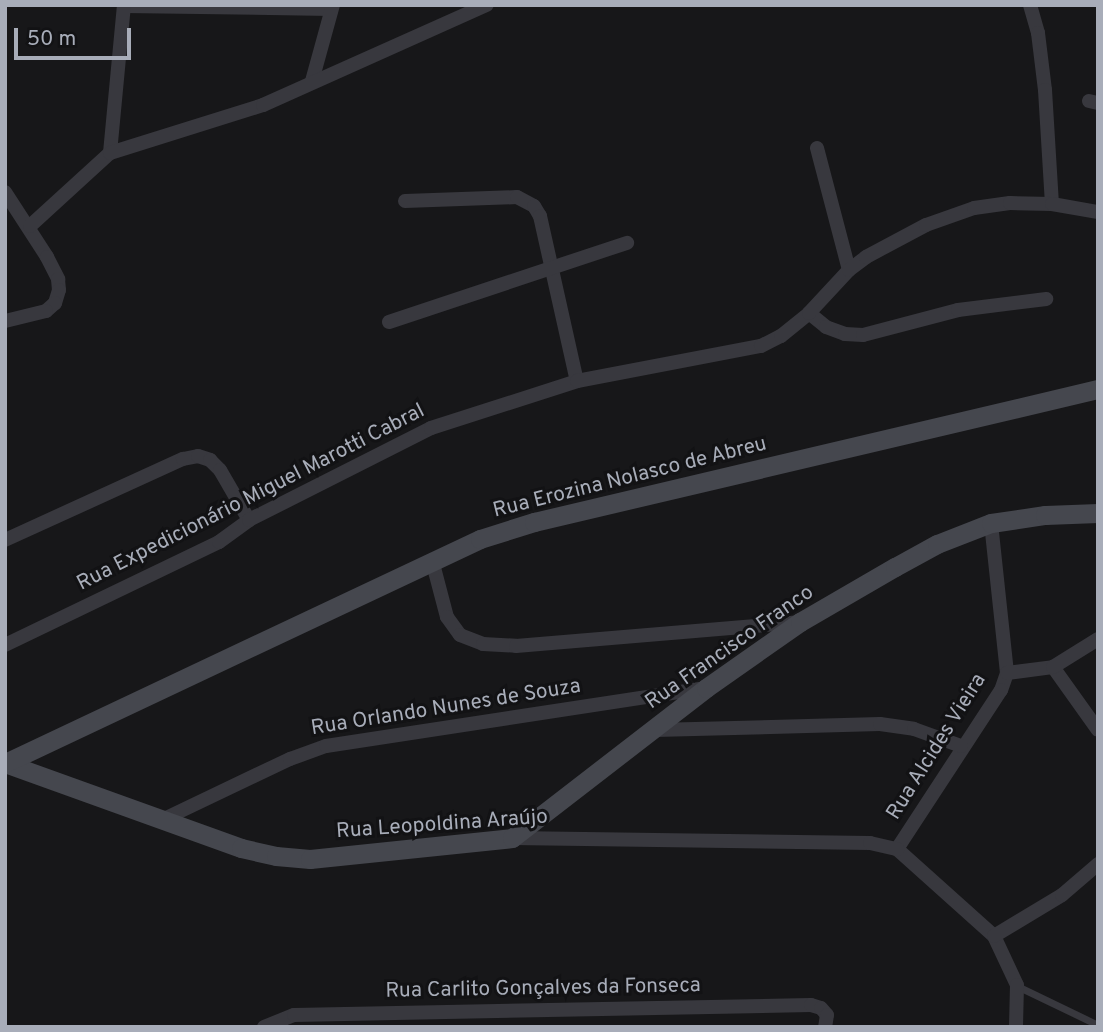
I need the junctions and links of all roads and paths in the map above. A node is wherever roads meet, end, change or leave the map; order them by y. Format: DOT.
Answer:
graph roads {
  1 [pos="487,5"];
  2 [pos="1030,5"];
  3 [pos="124,6"];
  4 [pos="332,7"];
  5 [pos="312,81"];
  6 [pos="817,148"];
  7 [pos="110,153"];
  8 [pos="5,192"];
  9 [pos="405,201"];
  10 [pos="1052,204"];
  11 [pos="1098,212"];
  12 [pos="30,226"];
  13 [pos="627,243"];
  14 [pos="551,269"];
  15 [pos="849,270"];
  16 [pos="1046,299"];
  17 [pos="809,313"];
  18 [pos="5,321"];
  19 [pos="389,322"];
  20 [pos="577,381"];
  21 [pos="1098,390"];
  22 [pos="1098,513"];
  23 [pos="249,520"];
  24 [pos="991,523"];
  25 [pos="5,540"];
  26 [pos="432,560"];
  27 [pos="800,622"];
  28 [pos="1098,639"];
  29 [pos="5,645"];
  30 [pos="1053,667"];
  31 [pos="1007,673"];
  32 [pos="706,688"];
  33 [pos="655,730"];
  34 [pos="1098,730"];
  35 [pos="961,746"];
  36 [pos="5,763"];
  37 [pos="164,819"];
  38 [pos="512,838"];
  39 [pos="897,849"];
  40 [pos="1098,864"];
  41 [pos="994,936"];
  42 [pos="1017,985"];
  43 [pos="266,1025"];
  44 [pos="1098,1025"];
  45 [pos="825,1027"];
  46 [pos="1016,1027"];
  1 -- 5 [label="street"];
  2 -- 10 [label="street"];
  3 -- 4 [label="street"];
  3 -- 7 [label="street"];
  4 -- 5 [label="street"];
  5 -- 7 [label="street"];
  6 -- 15 [label="street"];
  7 -- 12 [label="street"];
  8 -- 12 [label="street"];
  9 -- 14 [label="street"];
  10 -- 11 [label="street, Rua Expedicionário Miguel Marotti Cabral"];
  10 -- 15 [label="street, Rua Expedicionário Miguel Marotti Cabral"];
  12 -- 18 [label="street"];
  13 -- 14 [label="street"];
  14 -- 19 [label="street"];
  14 -- 20 [label="street"];
  15 -- 17 [label="street, Rua Expedicionário Miguel Marotti Cabral"];
  16 -- 17 [label="street"];
  17 -- 20 [label="street, Rua Expedicionário Miguel Marotti Cabral"];
  20 -- 23 [label="street, Rua Expedicionário Miguel Marotti Cabral"];
  21 -- 26 [label="street, Rua Erozina Nolasco de Abreu"];
  22 -- 24 [label="street, Rua Francisco Franco"];
  23 -- 25 [label="street"];
  23 -- 29 [label="street, Rua Expedicionário Miguel Marotti Cabral"];
  24 -- 27 [label="street, Rua Francisco Franco"];
  24 -- 31 [label="street, Rua Alcides Vieira"];
  26 -- 27 [label="street"];
  26 -- 36 [label="street, Rua Erozina Nolasco de Abreu"];
  27 -- 32 [label="street, Rua Francisco Franco"];
  28 -- 30 [label="street"];
  30 -- 31 [label="street"];
  30 -- 34 [label="street"];
  31 -- 35 [label="street, Rua Alcides Vieira"];
  32 -- 33 [label="street, Rua Francisco Franco"];
  32 -- 37 [label="street, Rua Orlando Nunes de Souza"];
  33 -- 35 [label="street"];
  33 -- 38 [label="street, Rua Francisco Franco"];
  35 -- 39 [label="street, Rua Alcides Vieira"];
  36 -- 37 [label="street, Rua Leopoldina Araújo"];
  37 -- 38 [label="street, Rua Leopoldina Araújo"];
  38 -- 39 [label="street, Rua Leopoldina Araújo"];
  39 -- 41 [label="street, Rua Alcides Vieira"];
  40 -- 41 [label="street"];
  41 -- 42 [label="street, Rua Alcides Vieira"];
  42 -- 44 [label="lane"];
  42 -- 46 [label="street, Rua Alcides Vieira"];
  43 -- 45 [label="street, Rua Carlito Gonçalves da Fonseca"];
}
